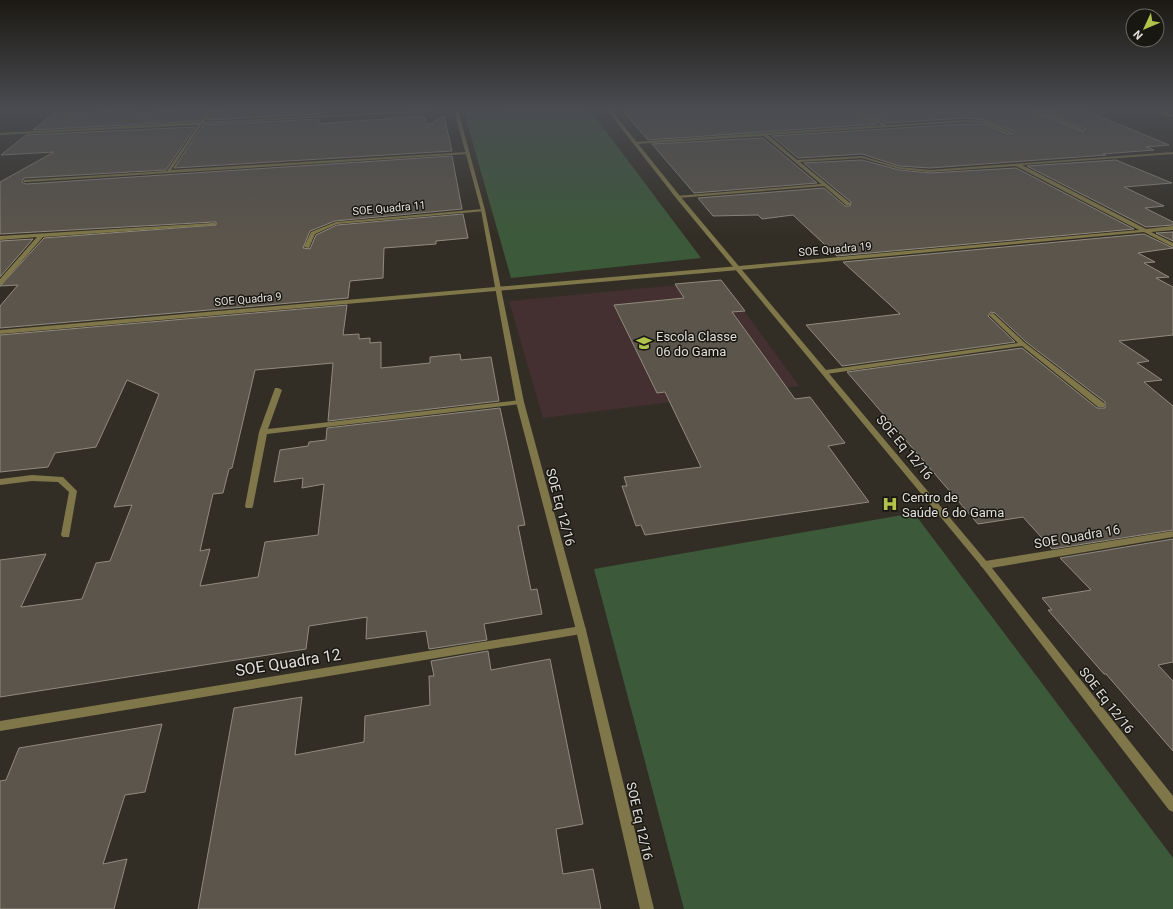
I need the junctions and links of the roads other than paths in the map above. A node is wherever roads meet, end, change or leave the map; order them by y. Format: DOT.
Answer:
graph roads {
  1 [pos="182,152"];
  2 [pos="643,152"];
  3 [pos="787,152"];
  4 [pos="468,153"];
  5 [pos="1173,153"];
  6 [pos="797,161"];
  7 [pos="1016,164"];
  8 [pos="169,171"];
  9 [pos="26,181"];
  10 [pos="826,185"];
  11 [pos="678,197"];
  12 [pos="848,204"];
  13 [pos="483,210"];
  14 [pos="213,224"];
  15 [pos="1173,228"];
  16 [pos="1145,231"];
  17 [pos="42,235"];
  18 [pos="0,238"];
  19 [pos="1173,245"];
  20 [pos="307,247"];
  21 [pos="739,268"];
  22 [pos="0,283"];
  23 [pos="498,289"];
  24 [pos="992,315"];
  25 [pos="0,332"];
  26 [pos="1023,344"];
  27 [pos="826,372"];
  28 [pos="278,390"];
  29 [pos="520,402"];
  30 [pos="1101,405"];
  31 [pos="263,432"];
  32 [pos="0,482"];
  33 [pos="249,506"];
  34 [pos="66,534"];
  35 [pos="1173,534"];
  36 [pos="985,565"];
  37 [pos="580,630"];
  38 [pos="0,726"];
  39 [pos="1173,806"];
  40 [pos="647,909"];
  1 -- 8 [label="street"];
  2 -- 11 [label="street, SOE Eq 12/16"];
  3 -- 6 [label="street"];
  4 -- 8 [label="street"];
  4 -- 13 [label="street, SOE Eq 12/16"];
  5 -- 7 [label="street"];
  6 -- 7 [label="street"];
  6 -- 10 [label="street"];
  7 -- 16 [label="street"];
  8 -- 9 [label="street"];
  10 -- 11 [label="street"];
  10 -- 12 [label="street"];
  11 -- 21 [label="street, SOE Eq 12/16"];
  13 -- 20 [label="street, SOE Quadra 11"];
  13 -- 23 [label="street, SOE Eq 12/16"];
  14 -- 17 [label="street"];
  15 -- 16 [label="street, SOE Quadra 19"];
  16 -- 19 [label="street"];
  16 -- 21 [label="street, SOE Quadra 19"];
  17 -- 18 [label="street"];
  17 -- 22 [label="street"];
  21 -- 23 [label="street, SOE Quadra 19"];
  21 -- 27 [label="street, SOE Eq 12/16"];
  23 -- 25 [label="street, SOE Quadra 9"];
  23 -- 29 [label="street, SOE Eq 12/16"];
  24 -- 26 [label="street"];
  26 -- 27 [label="street"];
  26 -- 30 [label="street"];
  27 -- 36 [label="street, SOE Eq 12/16"];
  28 -- 31 [label="street"];
  29 -- 31 [label="street"];
  29 -- 37 [label="street, SOE Eq 12/16"];
  31 -- 33 [label="street"];
  32 -- 34 [label="street"];
  35 -- 36 [label="street, SOE Quadra 16"];
  36 -- 39 [label="street, SOE Eq 12/16"];
  37 -- 38 [label="street, SOE Quadra 12"];
  37 -- 40 [label="street, SOE Eq 12/16"];
}
